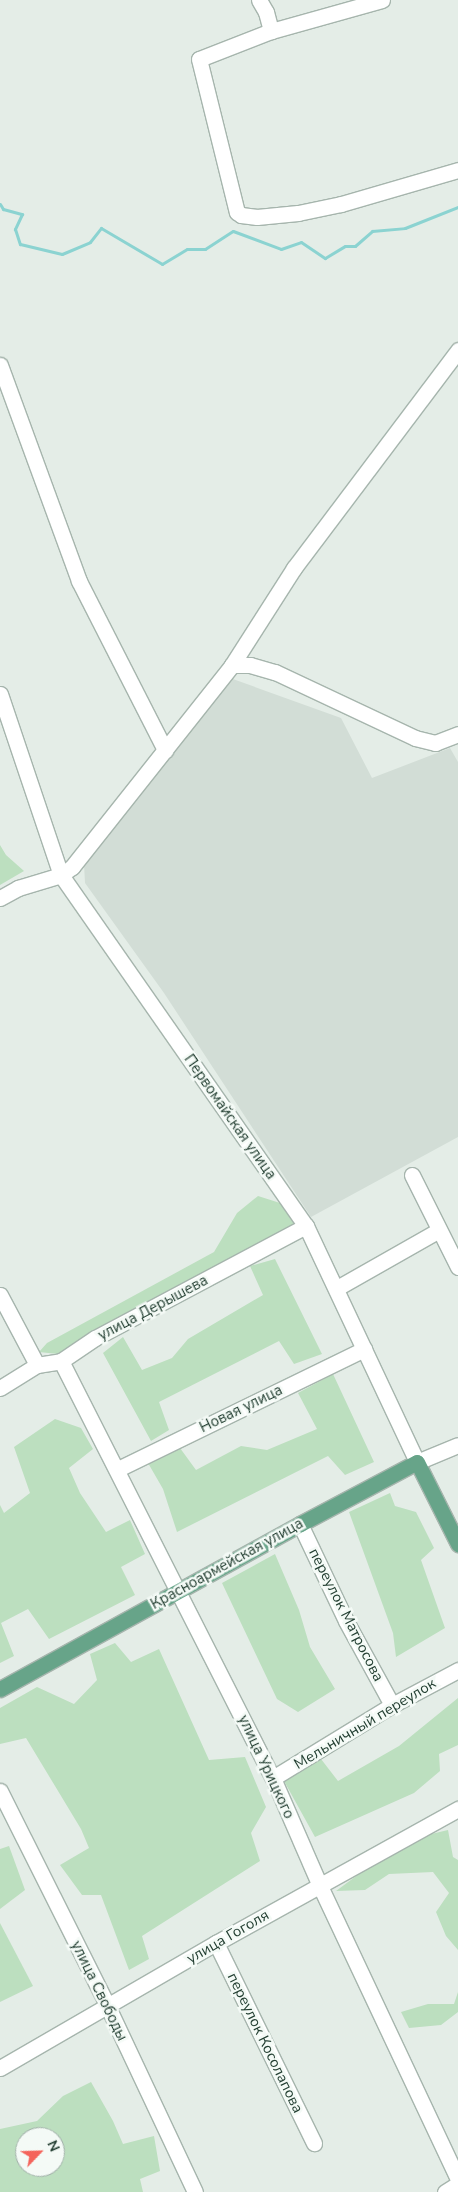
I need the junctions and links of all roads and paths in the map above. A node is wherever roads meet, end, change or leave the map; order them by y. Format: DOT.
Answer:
graph roads {
  1 [pos="259,0"];
  2 [pos="382,0"];
  3 [pos="270,31"];
  4 [pos="458,170"];
  5 [pos="458,350"];
  6 [pos="0,365"];
  7 [pos="232,665"];
  8 [pos="0,694"];
  9 [pos="456,739"];
  10 [pos="165,750"];
  11 [pos="61,875"];
  12 [pos="0,898"];
  13 [pos="412,1176"];
  14 [pos="306,1226"];
  15 [pos="439,1230"];
  16 [pos="458,1267"];
  17 [pos="337,1288"];
  18 [pos="0,1296"];
  19 [pos="364,1349"];
  20 [pos="61,1361"];
  21 [pos="37,1365"];
  22 [pos="0,1388"];
  23 [pos="458,1445"];
  24 [pos="418,1462"];
  25 [pos="118,1470"];
  26 [pos="300,1524"];
  27 [pos="458,1544"];
  28 [pos="180,1590"];
  29 [pos="458,1670"];
  30 [pos="0,1689"];
  31 [pos="392,1706"];
  32 [pos="273,1778"];
  33 [pos="0,1791"];
  34 [pos="458,1809"];
  35 [pos="320,1886"];
  36 [pos="216,1943"];
  37 [pos="108,2007"];
  38 [pos="0,2068"];
  39 [pos="314,2143"];
  40 [pos="458,2178"];
  41 [pos="458,2184"];
  42 [pos="195,2192"];
  43 [pos="445,2192"];
  1 -- 3 [label="street"];
  2 -- 3 [label="street"];
  3 -- 4 [label="street"];
  5 -- 7 [label="street"];
  6 -- 10 [label="street"];
  7 -- 9 [label="street"];
  7 -- 10 [label="street"];
  8 -- 11 [label="street, Первомайская улица"];
  10 -- 11 [label="street"];
  11 -- 12 [label="street"];
  11 -- 14 [label="street, Первомайская улица"];
  13 -- 15 [label="street"];
  14 -- 17 [label="street, Первомайская улица"];
  14 -- 20 [label="street, улица Дерышева"];
  15 -- 16 [label="street"];
  15 -- 17 [label="street"];
  17 -- 19 [label="street, Первомайская улица"];
  18 -- 21 [label="street"];
  19 -- 24 [label="street, Первомайская улица"];
  19 -- 25 [label="street, Новая улица"];
  20 -- 21 [label="street, улица Дерышева"];
  20 -- 25 [label="street, улица Урицкого"];
  21 -- 22 [label="street, улица Дерышева"];
  23 -- 24 [label="street, Красноармейская улица"];
  24 -- 26 [label="main road, Красноармейская улица"];
  24 -- 27 [label="main road, Первомайская улица"];
  25 -- 28 [label="street, улица Урицкого"];
  26 -- 28 [label="main road, Красноармейская улица"];
  26 -- 31 [label="street, переулок Матросова"];
  28 -- 30 [label="main road, Красноармейская улица"];
  28 -- 32 [label="street, улица Урицкого"];
  29 -- 31 [label="street, Мельничный переулок"];
  31 -- 32 [label="street, Мельничный переулок"];
  32 -- 35 [label="street, улица Урицкого"];
  33 -- 37 [label="street, улица Свободы"];
  34 -- 35 [label="street, улица Гоголя"];
  35 -- 36 [label="street, улица Гоголя"];
  35 -- 40 [label="street, улица Урицкого"];
  36 -- 37 [label="street, улица Гоголя"];
  36 -- 39 [label="street, переулок Косолапова"];
  37 -- 38 [label="street, улица Гоголя"];
  37 -- 42 [label="street, улица Свободы"];
  41 -- 43 [label="street"];
}
